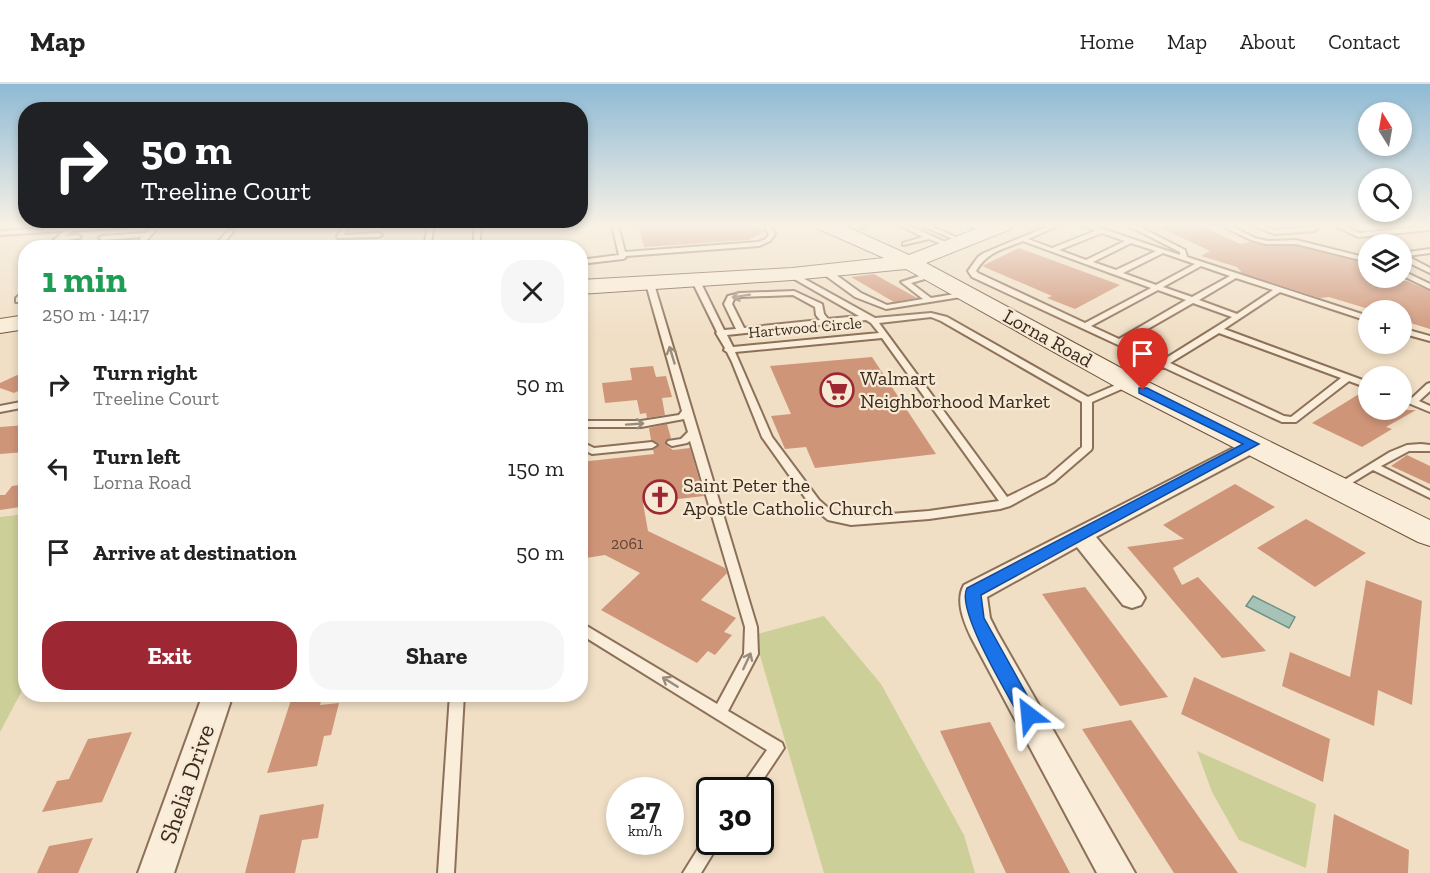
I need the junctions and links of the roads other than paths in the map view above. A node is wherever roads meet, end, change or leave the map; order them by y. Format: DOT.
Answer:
graph roads {
  1 [pos="852,262"];
  2 [pos="868,262"];
  3 [pos="918,262"];
  4 [pos="978,262"];
  5 [pos="1087,262"];
  6 [pos="1139,262"];
  7 [pos="1194,262"];
  8 [pos="1413,262"];
  9 [pos="1200,264"];
  10 [pos="828,271"];
  11 [pos="1430,271"];
  12 [pos="1116,273"];
  13 [pos="792,274"];
  14 [pos="932,274"];
  15 [pos="1236,275"];
  16 [pos="1412,278"];
  17 [pos="696,281"];
  18 [pos="650,284"];
  19 [pos="588,287"];
  20 [pos="1157,287"];
  21 [pos="1430,287"];
  22 [pos="1278,290"];
  23 [pos="967,294"];
  24 [pos="929,300"];
  25 [pos="1194,301"];
  26 [pos="1237,316"];
  27 [pos="1358,316"];
  28 [pos="823,318"];
  29 [pos="871,319"];
  30 [pos="18,323"];
  31 [pos="0,326"];
  32 [pos="1084,327"];
  33 [pos="741,330"];
  34 [pos="1218,330"];
  35 [pos="720,333"];
  36 [pos="1412,333"];
  37 [pos="885,335"];
  38 [pos="1430,339"];
  39 [pos="1118,343"];
  40 [pos="728,350"];
  41 [pos="1164,364"];
  42 [pos="1348,377"];
  43 [pos="1358,381"];
  44 [pos="1127,382"];
  45 [pos="1430,386"];
  46 [pos="1087,401"];
  47 [pos="1413,402"];
  48 [pos="18,406"];
  49 [pos="0,409"];
  50 [pos="1430,409"];
  51 [pos="686,412"];
  52 [pos="588,424"];
  53 [pos="693,433"];
  54 [pos="672,443"];
  55 [pos="1252,444"];
  56 [pos="652,445"];
  57 [pos="1430,448"];
  58 [pos="588,449"];
  59 [pos="1373,466"];
  60 [pos="1338,487"];
  61 [pos="1430,495"];
  62 [pos="1006,503"];
  63 [pos="1430,534"];
  64 [pos="1081,535"];
  65 [pos="1132,598"];
  66 [pos="588,632"];
  67 [pos="215,702"];
  68 [pos="457,702"];
  69 [pos="720,713"];
  70 [pos="756,777"];
  71 [pos="703,855"];
  72 [pos="156,873"];
  73 [pos="446,873"];
  74 [pos="691,873"];
  75 [pos="1117,873"];
  1 -- 10 [label="street"];
  2 -- 10 [label="street"];
  3 -- 14 [label="street, Lorna Road"];
  4 -- 32 [label="lane"];
  5 -- 12 [label="lane"];
  6 -- 12 [label="lane"];
  7 -- 9 [label="lane"];
  8 -- 11 [label="lane"];
  9 -- 15 [label="lane"];
  9 -- 20 [label="lane"];
  10 -- 13 [label="street"];
  10 -- 24 [label="lane"];
  12 -- 20 [label="lane"];
  13 -- 17 [label="street"];
  13 -- 29 [label="lane, Hartwood Circle"];
  14 -- 23 [label="street, Lorna Road"];
  14 -- 24 [label="lane"];
  15 -- 22 [label="lane"];
  15 -- 25 [label="lane"];
  16 -- 21 [label="lane"];
  17 -- 18 [label="street"];
  17 -- 35 [label="lane, Hartwood Circle"];
  18 -- 19 [label="street"];
  51 -- 18 [label="lane, one-way"];
  20 -- 25 [label="lane"];
  20 -- 32 [label="lane"];
  22 -- 26 [label="lane"];
  22 -- 27 [label="lane"];
  23 -- 24 [label="lane"];
  23 -- 44 [label="street, Lorna Road"];
  25 -- 26 [label="lane"];
  25 -- 39 [label="lane"];
  26 -- 34 [label="lane"];
  28 -- 29 [label="lane"];
  28 -- 33 [label="lane"];
  28 -- 33 [label="lane, one-way"];
  29 -- 37 [label="lane"];
  29 -- 46 [label="lane, Hartwood Circle"];
  30 -- 31 [label="street"];
  32 -- 39 [label="lane"];
  33 -- 35 [label="lane"];
  34 -- 41 [label="lane"];
  34 -- 42 [label="lane"];
  35 -- 40 [label="lane, Hartwood Circle"];
  36 -- 38 [label="lane"];
  37 -- 40 [label="lane, Hartwood Circle"];
  37 -- 62 [label="lane"];
  39 -- 41 [label="lane"];
  40 -- 62 [label="lane, Hartwood Circle"];
  41 -- 42 [label="lane"];
  41 -- 44 [label="lane"];
  42 -- 43 [label="lane"];
  44 -- 46 [label="lane"];
  44 -- 55 [label="street, Lorna Road"];
  45 -- 47 [label="lane"];
  46 -- 62 [label="lane, Hartwood Circle"];
  47 -- 50 [label="lane"];
  48 -- 49 [label="lane"];
  52 -- 51 [label="lane, one-way"];
  51 -- 53 [label="lane"];
  53 -- 54 [label="lane"];
  69 -- 53 [label="lane, one-way"];
  55 -- 60 [label="street, Lorna Road"];
  55 -- 64 [label="street"];
  56 -- 58 [label="lane"];
  57 -- 59 [label="lane"];
  59 -- 60 [label="lane"];
  59 -- 61 [label="lane"];
  60 -- 63 [label="street, Lorna Road"];
  64 -- 65 [label="street"];
  64 -- 75 [label="street"];
  69 -- 66 [label="lane, one-way"];
  67 -- 72 [label="street, Shelia Drive"];
  68 -- 73 [label="lane"];
  69 -- 70 [label="lane"];
  71 -- 74 [label="lane"];
}
